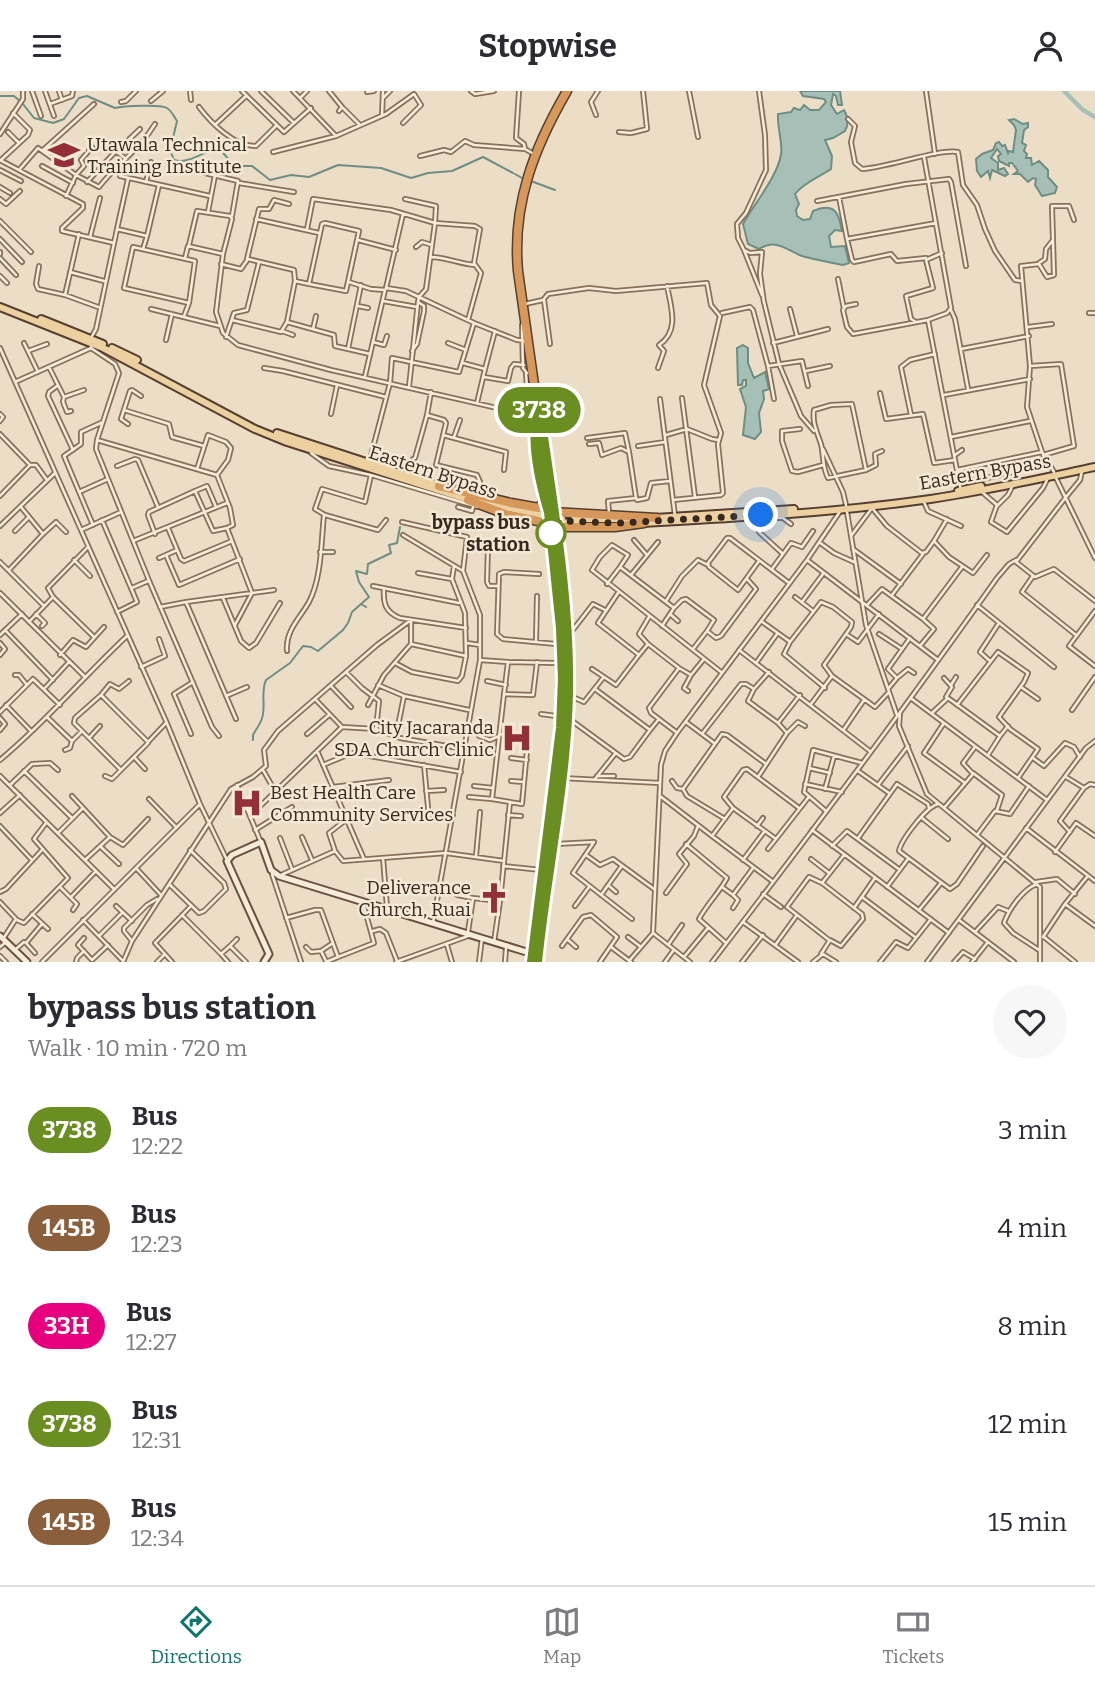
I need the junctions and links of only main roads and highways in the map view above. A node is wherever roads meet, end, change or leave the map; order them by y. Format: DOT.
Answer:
graph roads {
  1 [pos="567,91"];
  2 [pos="0,306"];
  3 [pos="92,343"];
  4 [pos="364,463"];
  5 [pos="1095,466"];
  6 [pos="543,469"];
  7 [pos="1052,475"];
  8 [pos="439,486"];
  9 [pos="545,499"];
  10 [pos="470,503"];
  11 [pos="501,508"];
  12 [pos="844,510"];
  13 [pos="553,512"];
  14 [pos="761,513"];
  15 [pos="657,517"];
  16 [pos="610,520"];
  17 [pos="644,523"];
  18 [pos="554,527"];
  19 [pos="552,545"];
  20 [pos="564,627"];
  21 [pos="566,667"];
  22 [pos="534,959"];
  1 -- 6 [label="highway"];
  2 -- 3 [label="main road, Eastern Bypass"];
  3 -- 4 [label="main road, Eastern Bypass"];
  3 -- 4 [label="main road, Eastern Bypass"];
  4 -- 8 [label="main road, Eastern Bypass"];
  4 -- 10 [label="main road, Eastern Bypass"];
  5 -- 7 [label="main road, Eastern Bypass"];
  5 -- 7 [label="main road, Eastern Bypass"];
  6 -- 9 [label="highway"];
  6 -- 13 [label="highway"];
  7 -- 12 [label="main road, Eastern Bypass"];
  7 -- 12 [label="main road, Eastern Bypass"];
  8 -- 9 [label="highway"];
  8 -- 11 [label="main road, Eastern Bypass"];
  9 -- 19 [label="highway"];
  10 -- 11 [label="main road, Eastern Bypass"];
  10 -- 19 [label="highway"];
  11 -- 16 [label="main road, Eastern Bypass, bridge"];
  12 -- 14 [label="main road, Eastern Bypass"];
  12 -- 14 [label="main road, Eastern Bypass"];
  13 -- 16 [label="highway"];
  13 -- 18 [label="highway"];
  14 -- 15 [label="main road, Eastern Bypass"];
  14 -- 17 [label="main road, Eastern Bypass"];
  15 -- 16 [label="highway"];
  16 -- 17 [label="main road, Eastern Bypass"];
  17 -- 18 [label="highway"];
  18 -- 20 [label="highway"];
  19 -- 20 [label="highway"];
  20 -- 21 [label="highway"];
  21 -- 22 [label="highway"];
  21 -- 22 [label="highway"];
}
